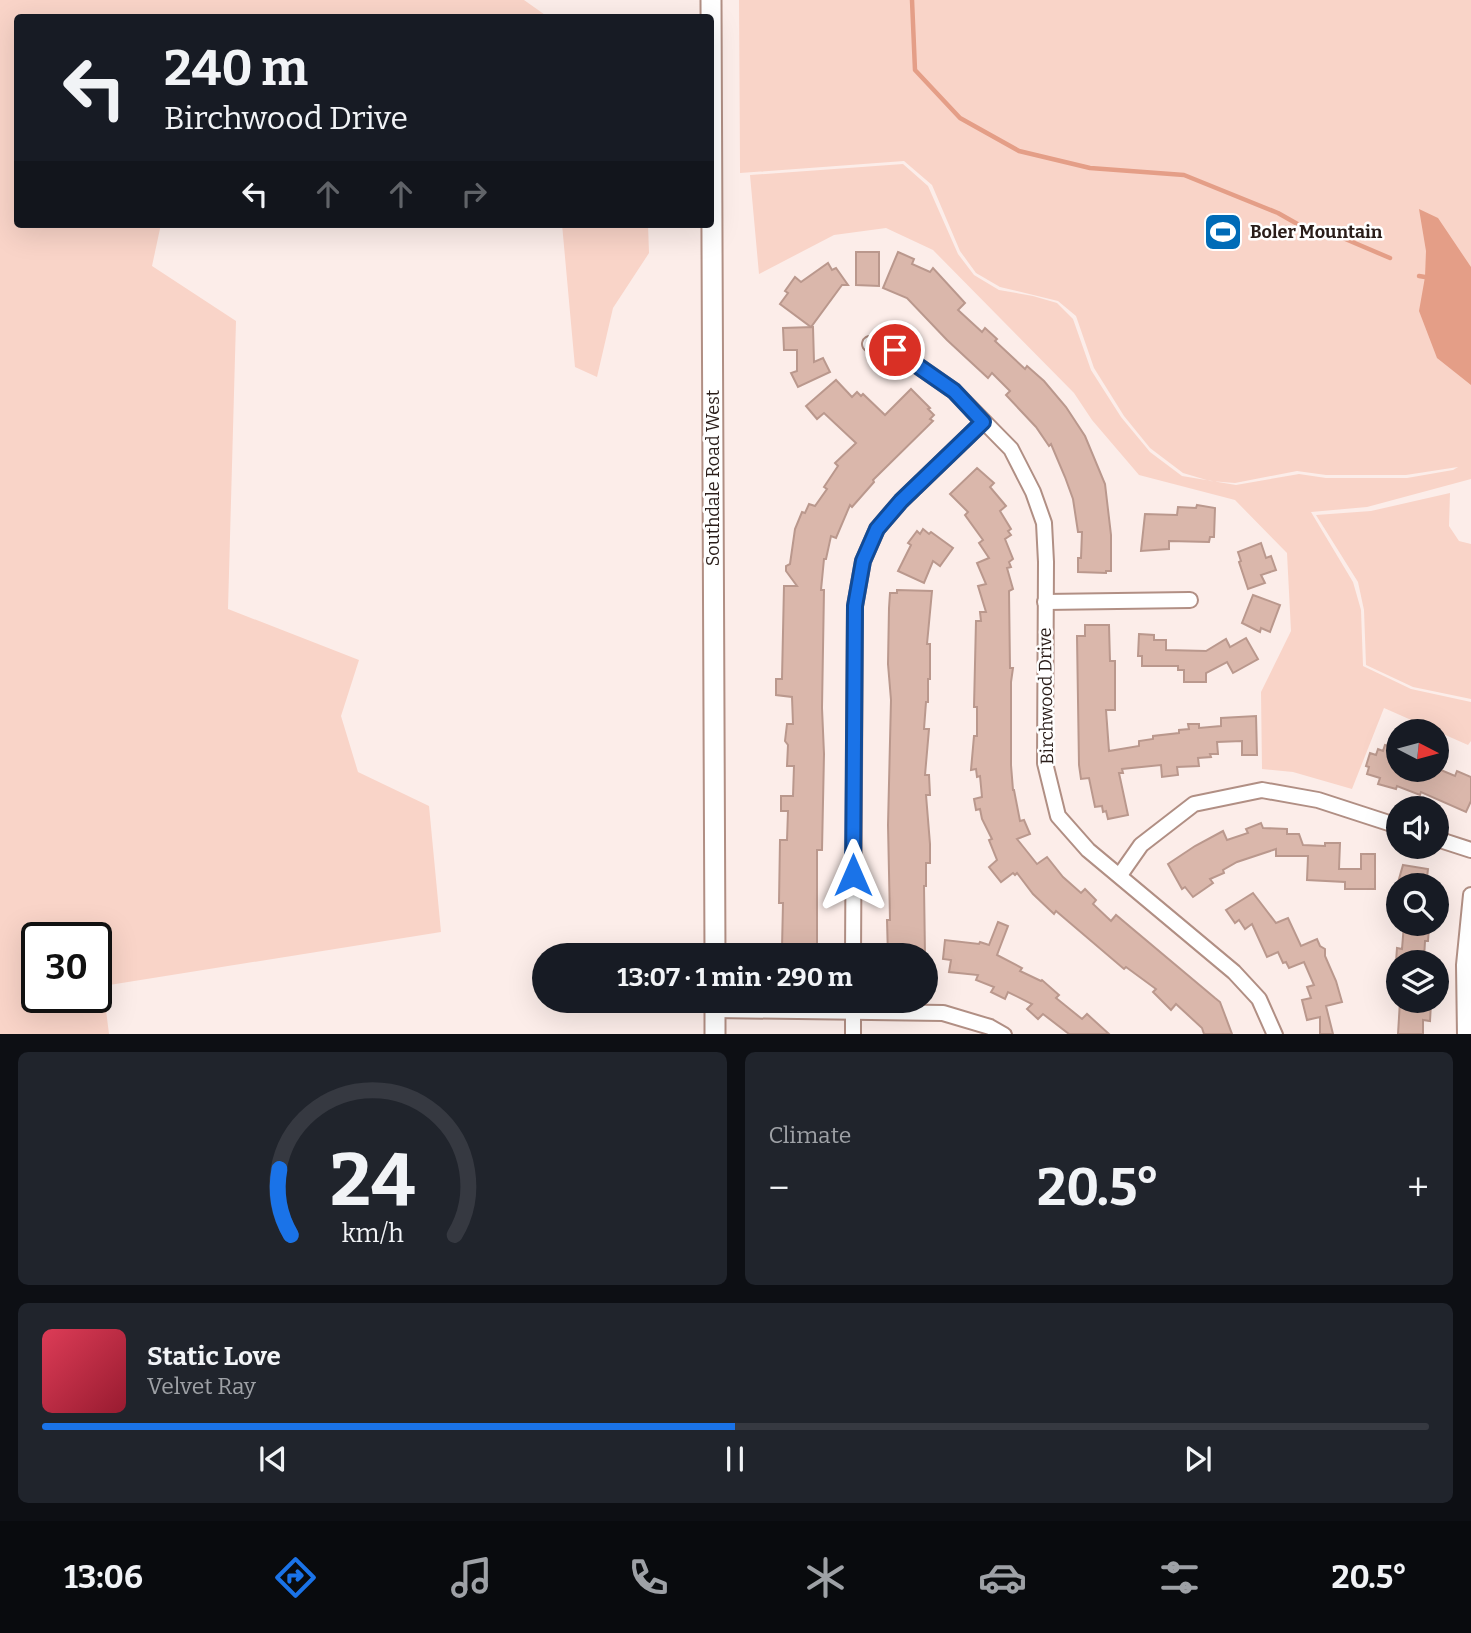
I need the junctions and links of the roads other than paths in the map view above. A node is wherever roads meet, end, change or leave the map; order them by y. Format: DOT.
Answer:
graph roads {
  1 [pos="712,228"];
  2 [pos="870,344"];
  3 [pos="983,422"];
  4 [pos="1190,600"];
  5 [pos="1045,602"];
  6 [pos="1386,822"];
  7 [pos="1449,843"];
  8 [pos="1471,850"];
  9 [pos="1120,875"];
  10 [pos="1471,895"];
  11 [pos="715,943"];
  12 [pos="853,943"];
  13 [pos="715,1013"];
  14 [pos="853,1013"];
  15 [pos="938,1013"];
  16 [pos="715,1034"];
  17 [pos="853,1034"];
  18 [pos="1004,1034"];
  19 [pos="1275,1034"];
  20 [pos="1465,1034"];
  1 -- 11 [label="main road, Southdale Road West"];
  2 -- 3 [label="street, Birchwood Drive"];
  3 -- 5 [label="street, Birchwood Drive"];
  3 -- 12 [label="street"];
  4 -- 5 [label="street"];
  5 -- 9 [label="street, Birchwood Drive"];
  6 -- 9 [label="street"];
  7 -- 8 [label="street"];
  9 -- 19 [label="street, Birchwood Drive"];
  10 -- 20 [label="street"];
  13 -- 16 [label="main road"];
  14 -- 17 [label="street"];
  15 -- 18 [label="street"];
}
